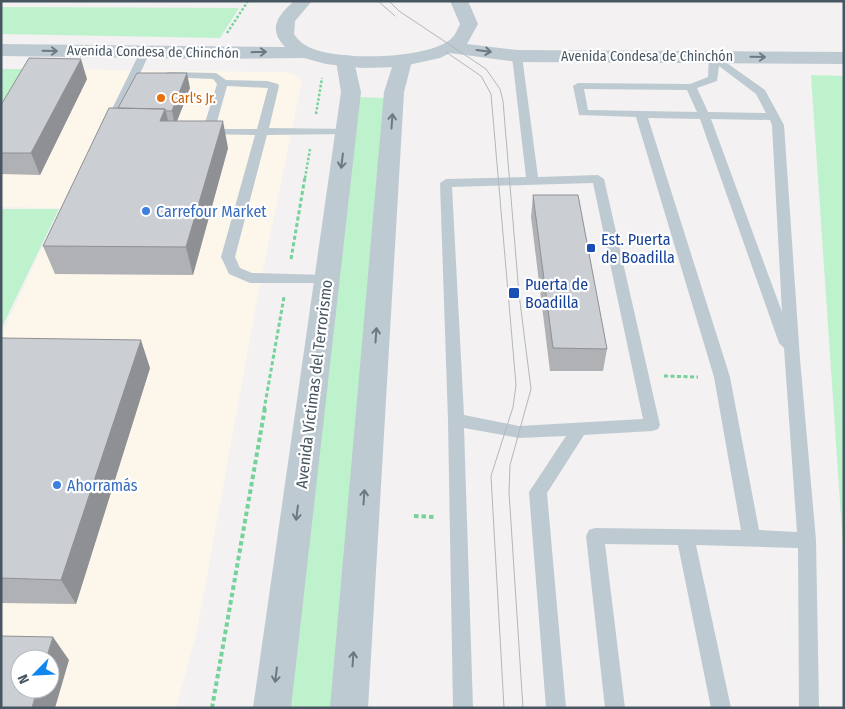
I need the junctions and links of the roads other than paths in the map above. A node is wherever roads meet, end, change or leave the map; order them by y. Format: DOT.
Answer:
graph roads {
  1 [pos="304,1"];
  2 [pos="459,1"];
  3 [pos="451,48"];
  4 [pos="1,50"];
  5 [pos="145,52"];
  6 [pos="304,52"];
  7 [pos="517,56"];
  8 [pos="714,57"];
  9 [pos="844,58"];
  10 [pos="345,61"];
  11 [pos="403,61"];
  12 [pos="161,74"];
  13 [pos="223,83"];
  14 [pos="691,87"];
  15 [pos="641,114"];
  16 [pos="704,115"];
  17 [pos="774,117"];
  18 [pos="111,123"];
  19 [pos="346,131"];
  20 [pos="190,132"];
  21 [pos="208,132"];
  22 [pos="262,132"];
  23 [pos="533,181"];
  24 [pos="327,280"];
  25 [pos="792,359"];
  26 [pos="456,420"];
  27 [pos="579,429"];
  28 [pos="685,537"];
  29 [pos="751,538"];
  30 [pos="807,540"];
  31 [pos="272,708"];
  32 [pos="349,708"];
  33 [pos="463,708"];
  34 [pos="556,708"];
  35 [pos="615,708"];
  36 [pos="721,708"];
  37 [pos="809,708"];
  1 -- 6 [label="street"];
  2 -- 3 [label="street"];
  3 -- 7 [label="street, Avenida Condesa de Chinchón, one-way"];
  3 -- 11 [label="street, Avenida Condesa de Chinchón"];
  4 -- 5 [label="street, Avenida Condesa de Chinchón, one-way"];
  5 -- 6 [label="street, Avenida Condesa de Chinchón, one-way"];
  5 -- 18 [label="lane"];
  6 -- 10 [label="street, Avenida Condesa de Chinchón"];
  7 -- 8 [label="street, Avenida Condesa de Chinchón"];
  7 -- 23 [label="lane"];
  8 -- 9 [label="street, Avenida Condesa de Chinchón, one-way"];
  8 -- 14 [label="lane"];
  8 -- 17 [label="lane"];
  10 -- 11 [label="street, Avenida Condesa de Chinchón"];
  10 -- 19 [label="street, Avenida Víctimas del Terrorismo"];
  32 -- 11 [label="street, one-way"];
  12 -- 13 [label="lane"];
  13 -- 21 [label="lane"];
  13 -- 22 [label="lane"];
  14 -- 15 [label="lane"];
  14 -- 16 [label="lane"];
  15 -- 16 [label="lane"];
  15 -- 29 [label="lane"];
  16 -- 17 [label="lane"];
  16 -- 25 [label="lane"];
  17 -- 25 [label="lane"];
  19 -- 22 [label="lane"];
  19 -- 24 [label="street, Avenida Víctimas del Terrorismo, one-way"];
  20 -- 21 [label="lane"];
  21 -- 22 [label="lane"];
  22 -- 24 [label="lane"];
  23 -- 26 [label="lane"];
  23 -- 27 [label="lane"];
  24 -- 31 [label="street, Avenida Víctimas del Terrorismo, one-way"];
  25 -- 30 [label="lane"];
  26 -- 27 [label="lane"];
  26 -- 33 [label="lane"];
  27 -- 34 [label="lane"];
  28 -- 29 [label="lane"];
  28 -- 35 [label="lane"];
  28 -- 36 [label="lane"];
  29 -- 30 [label="lane"];
  30 -- 37 [label="lane"];
}
